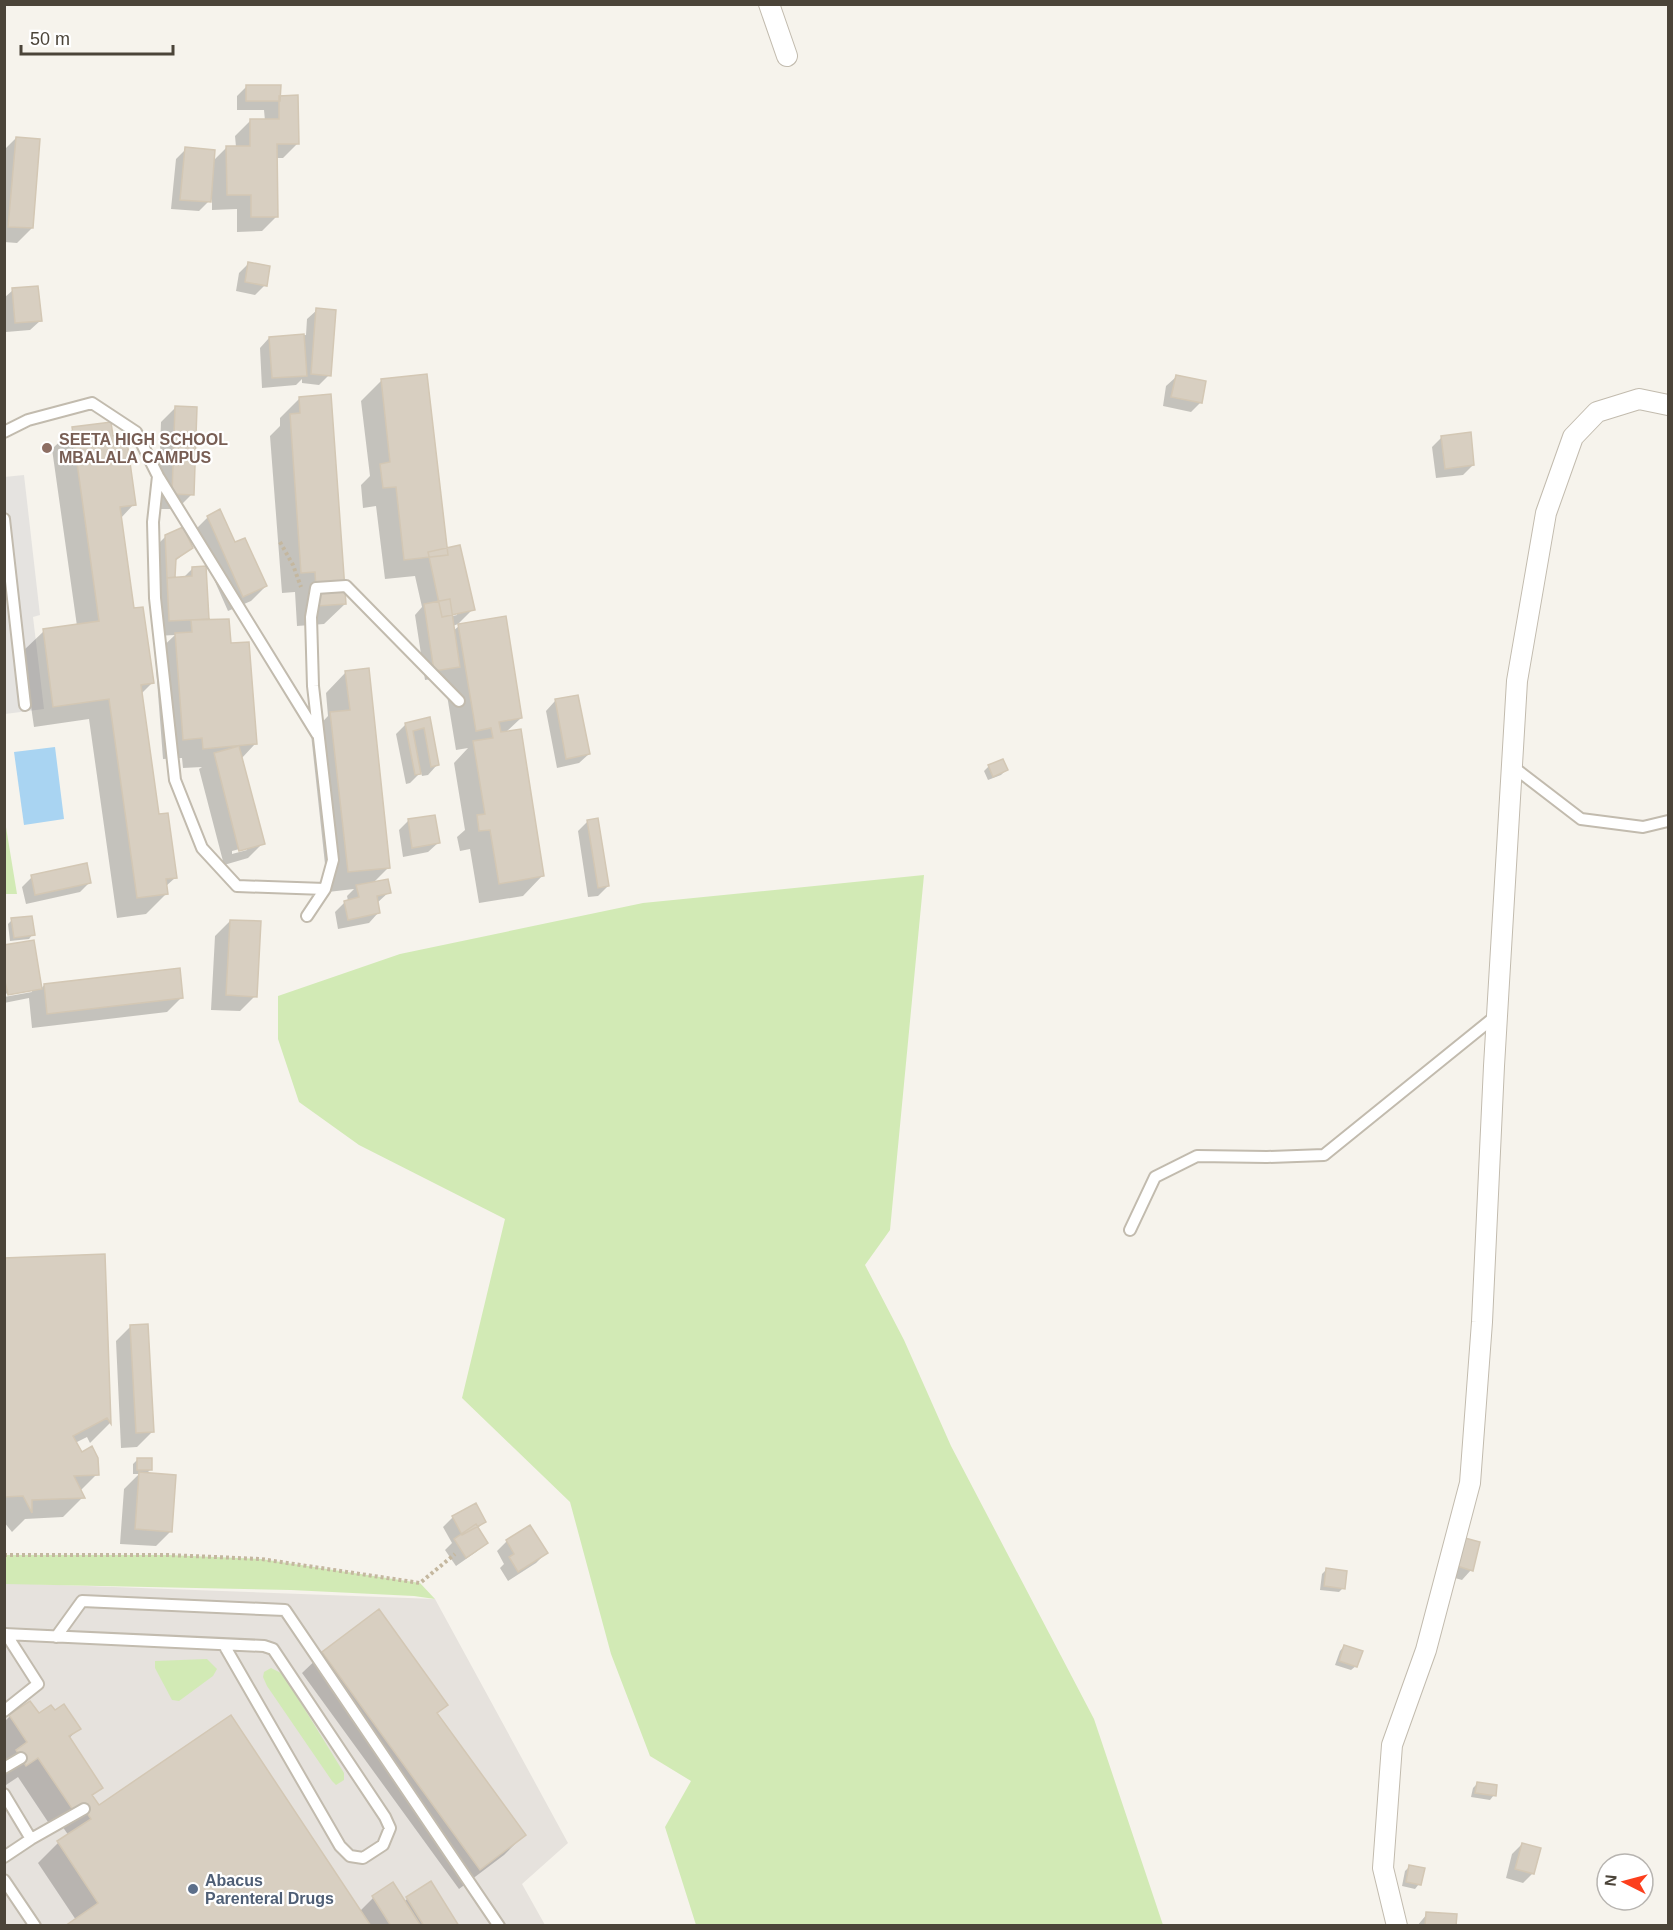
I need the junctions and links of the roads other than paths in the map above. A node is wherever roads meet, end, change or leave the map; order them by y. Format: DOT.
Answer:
graph roads {
  1 [pos="769,4"];
  2 [pos="787,56"];
  3 [pos="1668,405"];
  4 [pos="4,432"];
  5 [pos="158,476"];
  6 [pos="4,519"];
  7 [pos="459,701"];
  8 [pos="26,705"];
  9 [pos="319,737"];
  10 [pos="1512,766"];
  11 [pos="1668,821"];
  12 [pos="325,890"];
  13 [pos="307,916"];
  14 [pos="1497,1015"];
  15 [pos="1130,1230"];
  16 [pos="5,1634"];
  17 [pos="56,1637"];
  18 [pos="224,1644"];
  19 [pos="4,1711"];
  20 [pos="21,1758"];
  21 [pos="4,1768"];
  22 [pos="4,1794"];
  23 [pos="84,1809"];
  24 [pos="31,1839"];
  25 [pos="4,1857"];
  26 [pos="4,1880"];
  27 [pos="35,1926"];
  28 [pos="499,1926"];
  29 [pos="1397,1926"];
  1 -- 2 [label="street"];
  3 -- 10 [label="street"];
  4 -- 5 [label="lane"];
  5 -- 9 [label="lane"];
  5 -- 12 [label="lane"];
  6 -- 8 [label="lane"];
  7 -- 9 [label="lane"];
  9 -- 12 [label="lane"];
  10 -- 11 [label="lane"];
  10 -- 14 [label="street"];
  12 -- 13 [label="lane"];
  14 -- 15 [label="lane"];
  14 -- 29 [label="street"];
  16 -- 17 [label="lane"];
  16 -- 19 [label="lane"];
  17 -- 18 [label="lane"];
  17 -- 28 [label="lane"];
  18 -- 18 [label="lane"];
  20 -- 21 [label="lane"];
  22 -- 24 [label="lane"];
  23 -- 24 [label="lane"];
  24 -- 25 [label="lane"];
  26 -- 27 [label="lane"];
}
